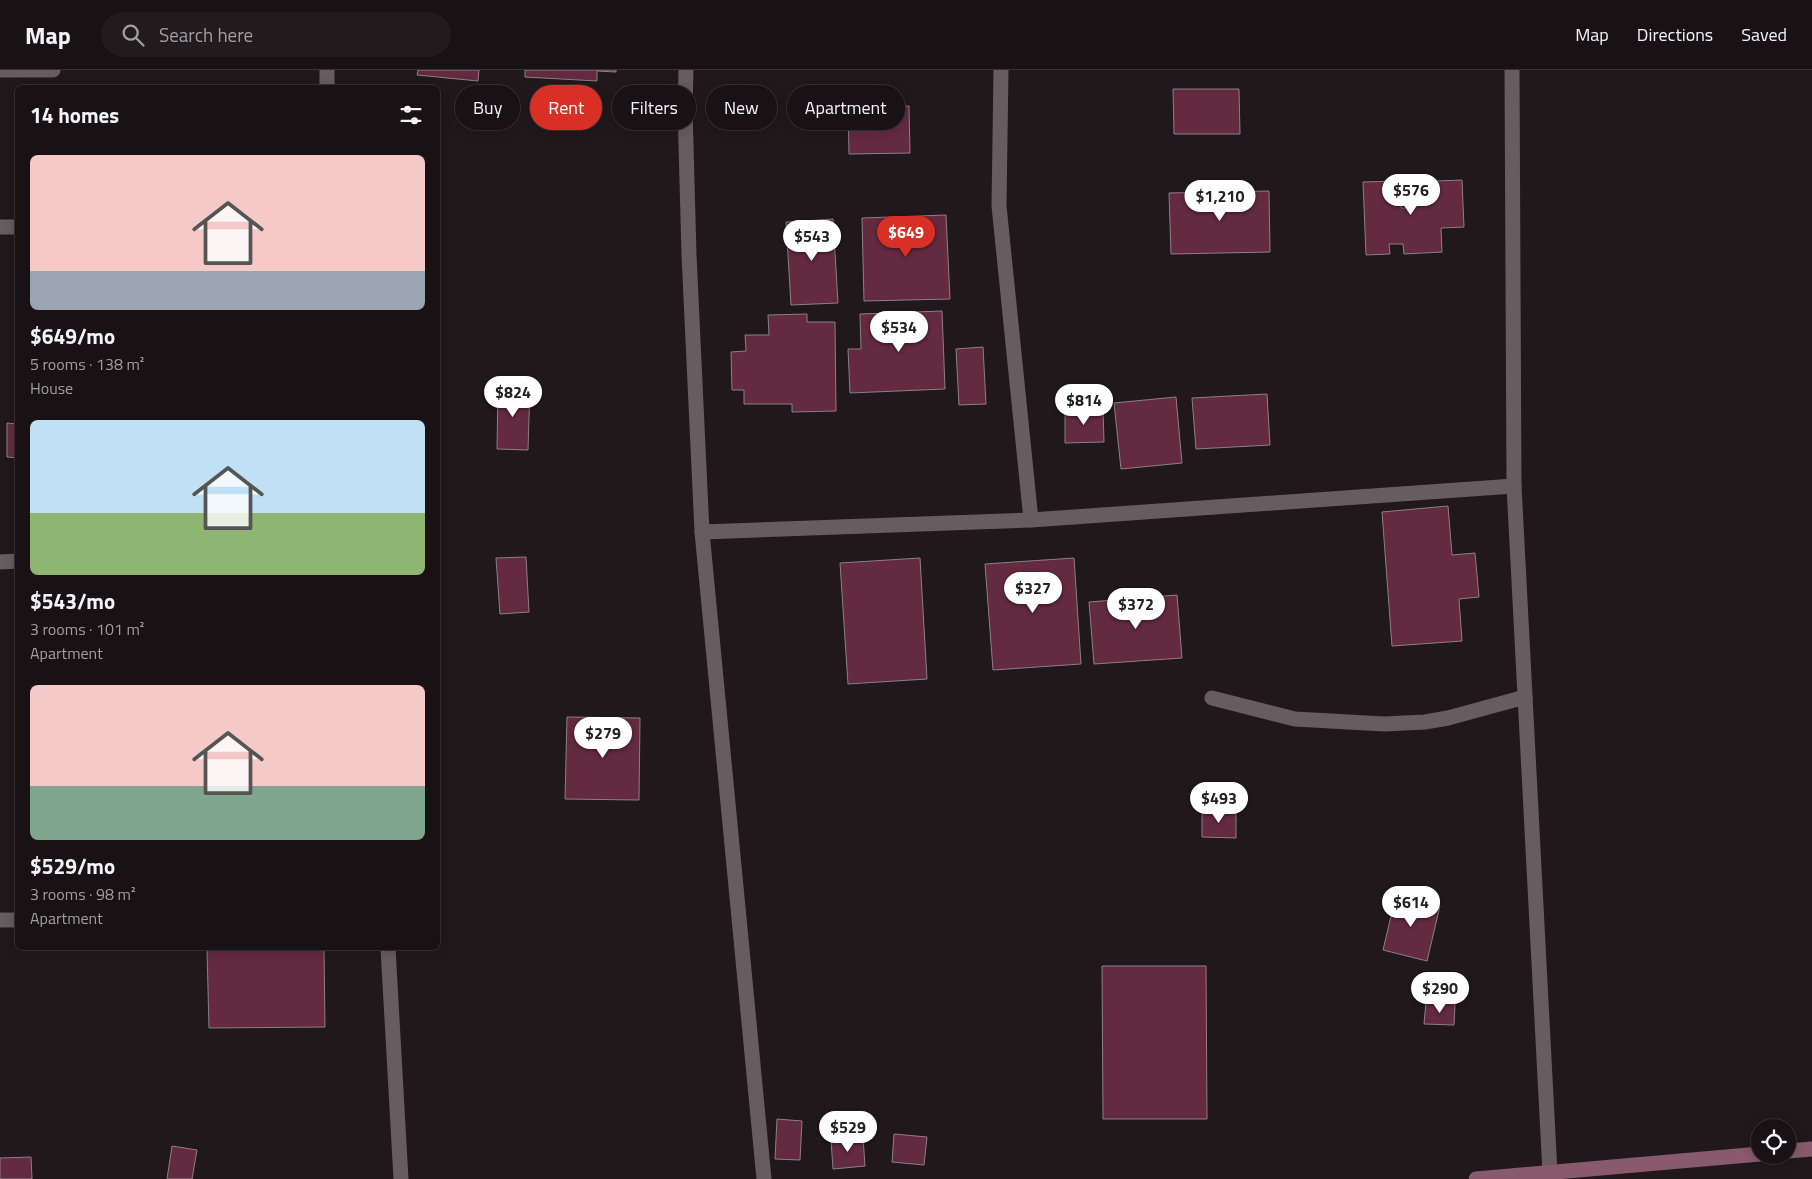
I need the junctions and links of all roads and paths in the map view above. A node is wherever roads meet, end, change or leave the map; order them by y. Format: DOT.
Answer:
graph roads {
  1 [pos="0,70"];
  2 [pos="53,70"];
  3 [pos="327,70"];
  4 [pos="686,70"];
  5 [pos="1001,70"];
  6 [pos="1512,70"];
  7 [pos="327,85"];
  8 [pos="0,227"];
  9 [pos="15,227"];
  10 [pos="1514,486"];
  11 [pos="1031,520"];
  12 [pos="702,532"];
  13 [pos="15,561"];
  14 [pos="0,562"];
  15 [pos="1525,697"];
  16 [pos="1212,698"];
  17 [pos="0,920"];
  18 [pos="15,920"];
  19 [pos="388,950"];
  20 [pos="1812,1149"];
  21 [pos="1796,1150"];
  22 [pos="1751,1155"];
  23 [pos="1550,1173"];
  24 [pos="1596,1174"];
  25 [pos="401,1179"];
  26 [pos="764,1179"];
  27 [pos="1476,1179"];
  1 -- 2 [label="street"];
  3 -- 7 [label="street"];
  4 -- 12 [label="street"];
  5 -- 11 [label="street"];
  6 -- 10 [label="street"];
  8 -- 9 [label="street"];
  10 -- 11 [label="street"];
  10 -- 15 [label="street"];
  11 -- 12 [label="street"];
  12 -- 26 [label="street"];
  13 -- 14 [label="street"];
  15 -- 16 [label="street"];
  15 -- 23 [label="street"];
  17 -- 18 [label="street"];
  19 -- 25 [label="street"];
  20 -- 21 [label="street"];
  22 -- 24 [label="street"];
  23 -- 24 [label="street"];
  23 -- 27 [label="street"];
}
